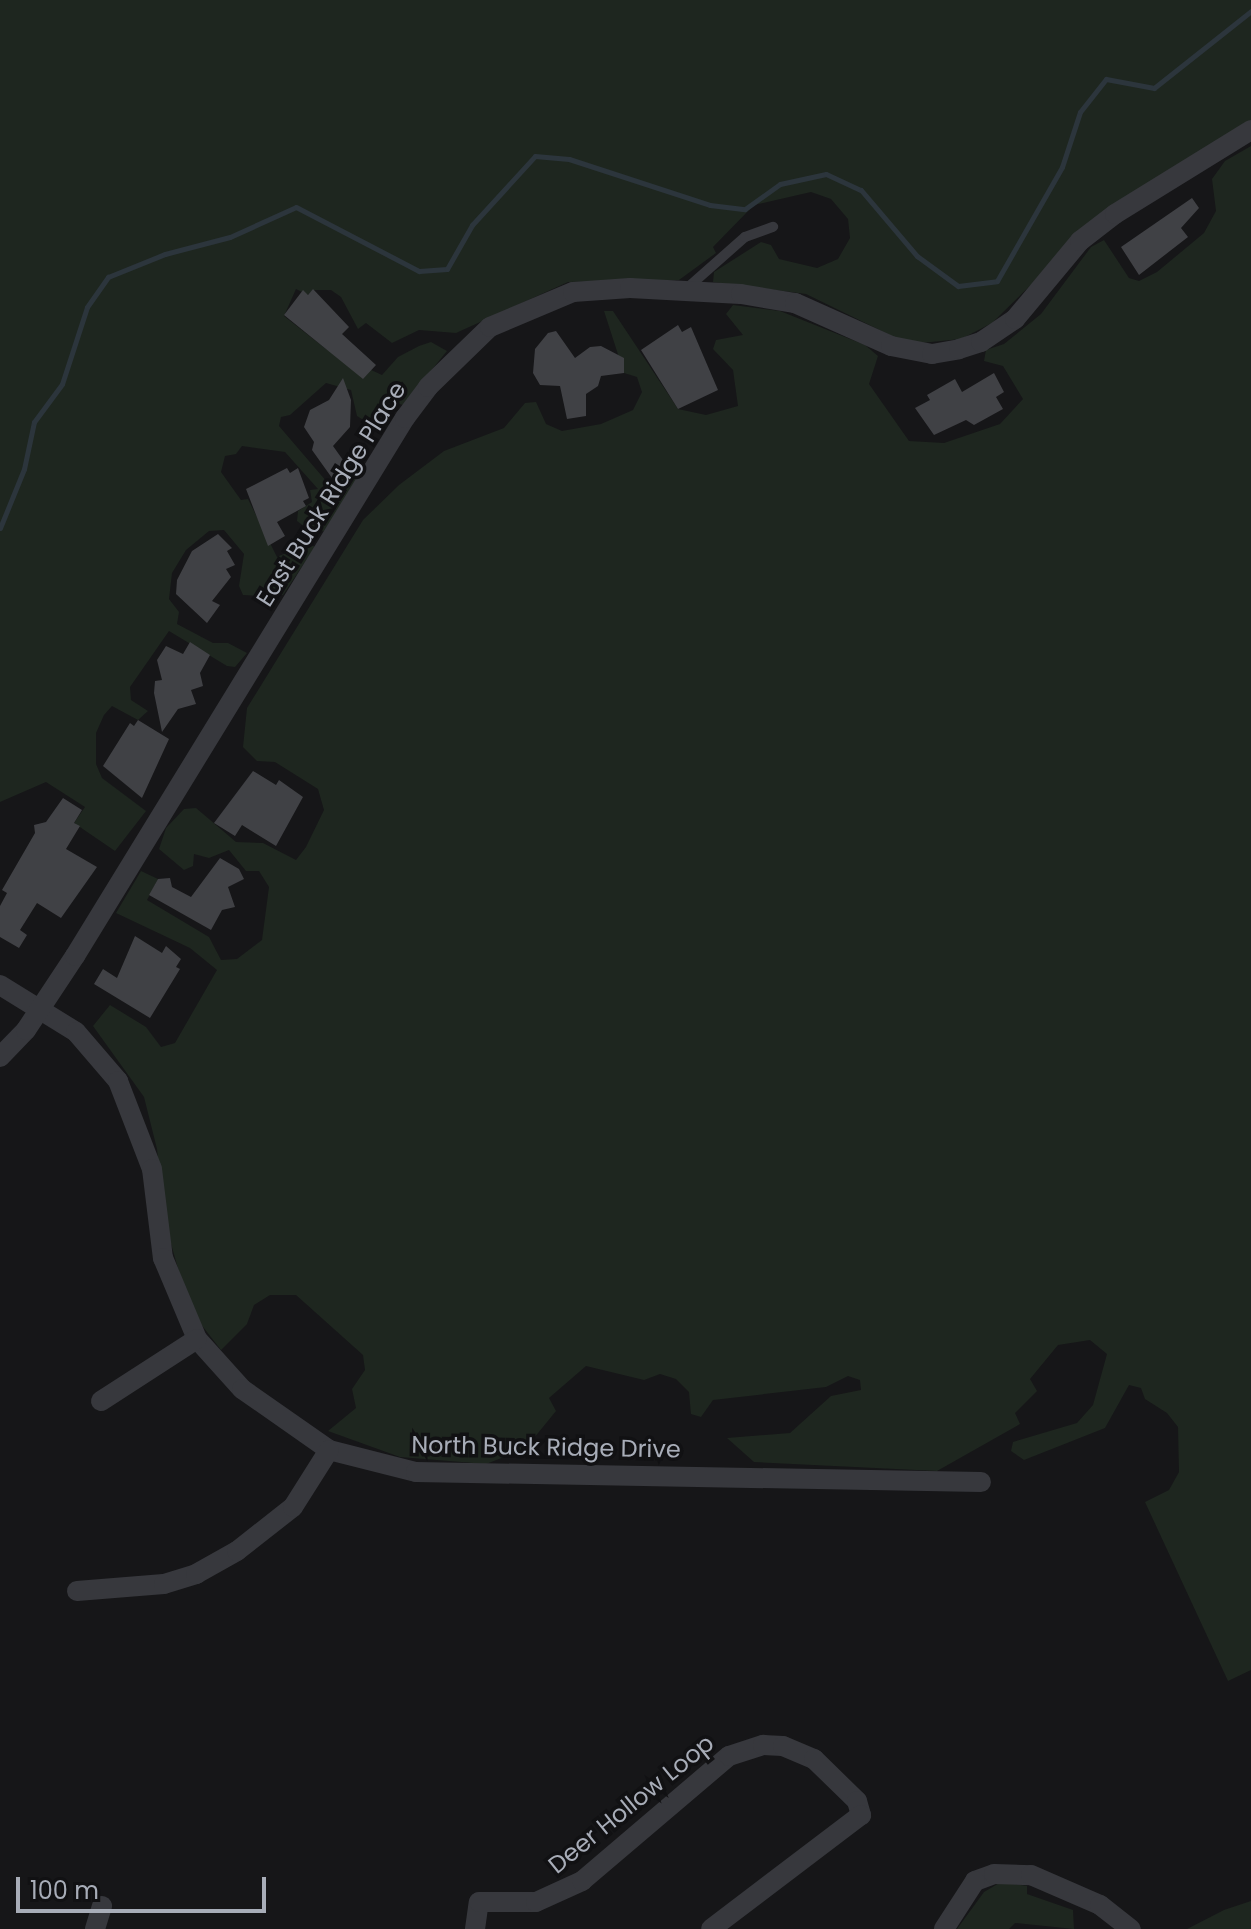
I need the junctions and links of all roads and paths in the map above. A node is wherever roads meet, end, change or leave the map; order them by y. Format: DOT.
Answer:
graph roads {
  1 [pos="1251,130"];
  2 [pos="773,227"];
  3 [pos="683,291"];
  4 [pos="0,985"];
  5 [pos="41,1007"];
  6 [pos="0,1057"];
  7 [pos="197,1339"];
  8 [pos="101,1401"];
  9 [pos="329,1450"];
  10 [pos="981,1482"];
  11 [pos="77,1591"];
  12 [pos="102,1906"];
  13 [pos="95,1929"];
  14 [pos="475,1929"];
  15 [pos="711,1929"];
  16 [pos="944,1929"];
  17 [pos="1131,1929"];
  1 -- 3 [label="street, East Buck Ridge Place"];
  2 -- 3 [label="lane"];
  3 -- 5 [label="street, East Buck Ridge Place"];
  4 -- 5 [label="street, North Buck Ridge Drive"];
  5 -- 6 [label="street, East Buck Ridge Place"];
  5 -- 7 [label="street, North Buck Ridge Drive"];
  7 -- 8 [label="street"];
  7 -- 9 [label="street, North Buck Ridge Drive"];
  9 -- 10 [label="street, North Buck Ridge Drive"];
  9 -- 11 [label="street"];
  12 -- 13 [label="street"];
  14 -- 15 [label="street, Deer Hollow Loop"];
  16 -- 17 [label="street"];
}
